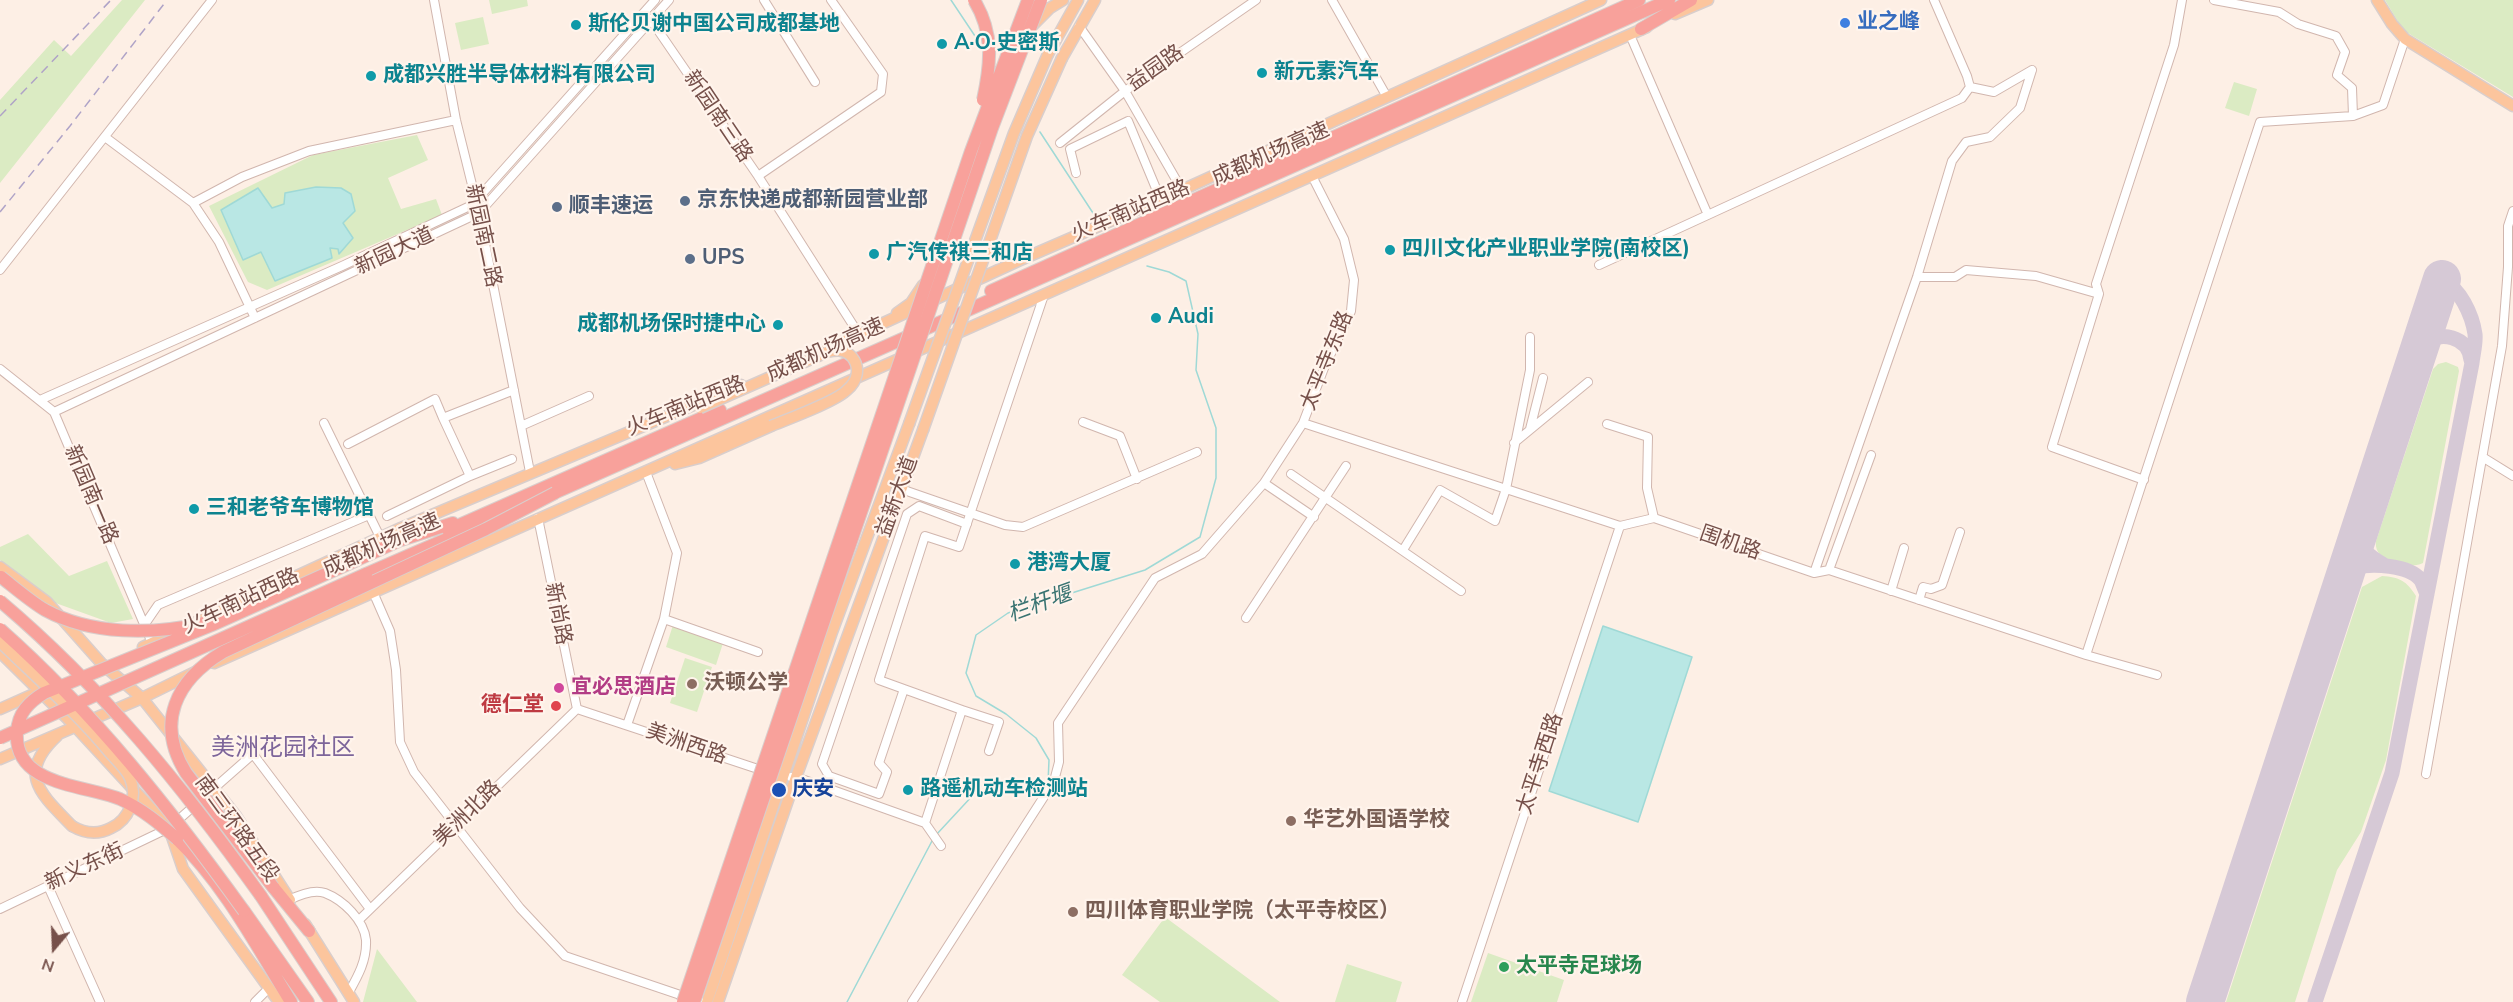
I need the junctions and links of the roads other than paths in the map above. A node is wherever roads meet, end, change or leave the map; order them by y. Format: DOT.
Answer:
graph roads {
  1 [pos="212,0"];
  2 [pos="434,0"];
  3 [pos="656,0"];
  4 [pos="669,0"];
  5 [pos="764,0"];
  6 [pos="832,0"];
  7 [pos="974,0"];
  8 [pos="1028,0"];
  9 [pos="1041,0"];
  10 [pos="1063,0"];
  11 [pos="1078,0"];
  12 [pos="1095,0"];
  13 [pos="1256,0"];
  14 [pos="1332,0"];
  15 [pos="1588,0"];
  16 [pos="1601,0"];
  17 [pos="1639,0"];
  18 [pos="1669,0"];
  19 [pos="1691,0"];
  20 [pos="1708,0"];
  21 [pos="1934,0"];
  22 [pos="2182,0"];
  23 [pos="2214,0"];
  24 [pos="2377,0"];
  25 [pos="1581,10"];
  26 [pos="651,20"];
  27 [pos="1079,26"];
  28 [pos="1636,32"];
  29 [pos="2405,39"];
  30 [pos="815,82"];
  31 [pos="1970,87"];
  32 [pos="1125,91"];
  33 [pos="1387,97"];
  34 [pos="2513,106"];
  35 [pos="1140,116"];
  36 [pos="2353,116"];
  37 [pos="456,120"];
  38 [pos="1128,121"];
  39 [pos="105,136"];
  40 [pos="1060,143"];
  41 [pos="971,151"];
  42 [pos="1076,173"];
  43 [pos="758,176"];
  44 [pos="1312,176"];
  45 [pos="1182,190"];
  46 [pos="1160,198"];
  47 [pos="476,201"];
  48 [pos="193,203"];
  49 [pos="2513,211"];
  50 [pos="478,213"];
  51 [pos="1708,215"];
  52 [pos="1599,265"];
  53 [pos="0,270"];
  54 [pos="1917,277"];
  55 [pos="2099,294"];
  56 [pos="1044,295"];
  57 [pos="249,306"];
  58 [pos="255,318"];
  59 [pos="882,325"];
  60 [pos="860,336"];
  61 [pos="1530,337"];
  62 [pos="0,369"];
  63 [pos="1543,378"];
  64 [pos="1588,382"];
  65 [pos="514,390"];
  66 [pos="589,396"];
  67 [pos="40,400"];
  68 [pos="754,400"];
  69 [pos="54,412"];
  70 [pos="443,418"];
  71 [pos="1083,422"];
  72 [pos="324,423"];
  73 [pos="1303,423"];
  74 [pos="1607,424"];
  75 [pos="521,426"];
  76 [pos="1530,429"];
  77 [pos="618,435"];
  78 [pos="1514,443"];
  79 [pos="348,444"];
  80 [pos="1197,452"];
  81 [pos="1871,455"];
  82 [pos="2484,458"];
  83 [pos="512,459"];
  84 [pos="1346,466"];
  85 [pos="530,471"];
  86 [pos="646,472"];
  87 [pos="1291,474"];
  88 [pos="470,476"];
  89 [pos="2513,476"];
  90 [pos="1137,479"];
  91 [pos="2144,480"];
  92 [pos="1264,483"];
  93 [pos="901,489"];
  94 [pos="1506,489"];
  95 [pos="555,493"];
  96 [pos="1327,499"];
  97 [pos="491,511"];
  98 [pos="971,513"];
  99 [pos="369,515"];
  100 [pos="387,516"];
  101 [pos="1314,517"];
  102 [pos="538,518"];
  103 [pos="1654,518"];
  104 [pos="967,524"];
  105 [pos="1620,526"];
  106 [pos="1960,532"];
  107 [pos="381,537"];
  108 [pos="1904,548"];
  109 [pos="1403,550"];
  110 [pos="1829,570"];
  111 [pos="1814,573"];
  112 [pos="0,574"];
  113 [pos="1461,591"];
  114 [pos="1891,591"];
  115 [pos="373,592"];
  116 [pos="1919,600"];
  117 [pos="3,603"];
  118 [pos="230,616"];
  119 [pos="1246,618"];
  120 [pos="664,619"];
  121 [pos="145,624"];
  122 [pos="0,629"];
  123 [pos="0,642"];
  124 [pos="152,643"];
  125 [pos="0,652"];
  126 [pos="758,652"];
  127 [pos="2086,655"];
  128 [pos="102,664"];
  129 [pos="2157,675"];
  130 [pos="904,689"];
  131 [pos="39,691"];
  132 [pos="142,698"];
  133 [pos="0,709"];
  134 [pos="577,709"];
  135 [pos="962,710"];
  136 [pos="627,725"];
  137 [pos="70,727"];
  138 [pos="0,729"];
  139 [pos="0,738"];
  140 [pos="989,751"];
  141 [pos="0,759"];
  142 [pos="2426,774"];
  143 [pos="782,777"];
  144 [pos="796,777"];
  145 [pos="213,788"];
  146 [pos="925,823"];
  147 [pos="457,825"];
  148 [pos="169,828"];
  149 [pos="941,846"];
  150 [pos="48,886"];
  151 [pos="289,900"];
  152 [pos="0,909"];
  153 [pos="370,909"];
  154 [pos="359,920"];
  155 [pos="309,931"];
  156 [pos="269,988"];
  157 [pos="351,997"];
  158 [pos="100,1002"];
  159 [pos="255,1002"];
  160 [pos="279,1002"];
  161 [pos="291,1002"];
  162 [pos="308,1002"];
  163 [pos="331,1002"];
  164 [pos="683,1002"];
  165 [pos="694,1002"];
  166 [pos="701,1002"];
  167 [pos="707,1002"];
  168 [pos="718,1002"];
  169 [pos="912,1002"];
  170 [pos="1462,1002"];
  1 -- 39 [label="street"];
  2 -- 37 [label="street, 新园南二路"];
  3 -- 47 [label="street, 新园大道"];
  4 -- 26 [label="street, 新园大道"];
  5 -- 30 [label="street"];
  6 -- 43 [label="street"];
  7 -- 41 [label="highway, bridge"];
  8 -- 41 [label="highway, bridge"];
  9 -- 165 [label="highway, bridge"];
  10 -- 59 [label="main road"];
  11 -- 143 [label="main road, 益新大道, bridge"];
  12 -- 27 [label="main road, 益新大道"];
  13 -- 32 [label="street, 益园路"];
  14 -- 33 [label="street"];
  15 -- 25 [label="street"];
  16 -- 25 [label="main road, 火车南站西路"];
  17 -- 68 [label="highway, 成都机场高速"];
  18 -- 68 [label="highway, 成都机场高速"];
  19 -- 28 [label="highway"];
  20 -- 28 [label="main road"];
  21 -- 31 [label="street"];
  22 -- 55 [label="street"];
  23 -- 36 [label="street"];
  24 -- 29 [label="main road"];
  25 -- 33 [label="main road, 火车南站西路"];
  26 -- 43 [label="street, 新园南三路"];
  26 -- 50 [label="street, 新园大道"];
  27 -- 32 [label="street"];
  27 -- 93 [label="main road, 益新大道, bridge"];
  28 -- 44 [label="main road"];
  28 -- 51 [label="street"];
  29 -- 34 [label="main road"];
  29 -- 36 [label="street"];
  31 -- 51 [label="street"];
  31 -- 54 [label="street"];
  32 -- 35 [label="street"];
  32 -- 40 [label="street, 益园路"];
  33 -- 45 [label="main road, 火车南站西路"];
  35 -- 38 [label="street"];
  35 -- 45 [label="street"];
  36 -- 91 [label="street"];
  37 -- 47 [label="street, 新园南二路"];
  37 -- 48 [label="street"];
  38 -- 42 [label="street"];
  38 -- 46 [label="street"];
  39 -- 48 [label="street"];
  39 -- 53 [label="street"];
  41 -- 164 [label="highway, bridge"];
  43 -- 60 [label="street, 新园南三路"];
  44 -- 56 [label="main road"];
  44 -- 73 [label="street, 太平寺东路"];
  45 -- 46 [label="main road, 火车南站西路"];
  46 -- 59 [label="main road, 火车南站西路"];
  47 -- 50 [label="street, 新园南二路"];
  47 -- 57 [label="street, 新园大道"];
  48 -- 57 [label="street"];
  49 -- 82 [label="street"];
  50 -- 58 [label="street, 新园大道"];
  50 -- 65 [label="street, 新园南二路"];
  51 -- 52 [label="street"];
  54 -- 55 [label="street"];
  54 -- 111 [label="street"];
  55 -- 91 [label="street"];
  56 -- 86 [label="main road"];
  56 -- 98 [label="street"];
  57 -- 58 [label="street"];
  57 -- 67 [label="street, 新园大道"];
  58 -- 69 [label="street, 新园大道"];
  59 -- 60 [label="main road, 火车南站西路"];
  60 -- 77 [label="main road, 火车南站西路"];
  61 -- 78 [label="street"];
  62 -- 67 [label="street, 新园南一路"];
  63 -- 76 [label="street"];
  64 -- 76 [label="street"];
  65 -- 70 [label="street"];
  65 -- 75 [label="street, 新园南二路"];
  66 -- 75 [label="street"];
  67 -- 69 [label="street, 新园南一路"];
  68 -- 95 [label="highway, 成都机场高速"];
  68 -- 97 [label="highway, 成都机场高速"];
  69 -- 121 [label="street, 新园南一路"];
  70 -- 79 [label="street"];
  70 -- 88 [label="street"];
  71 -- 90 [label="street"];
  72 -- 99 [label="street"];
  73 -- 92 [label="street, 太平寺东路"];
  73 -- 94 [label="street"];
  74 -- 103 [label="street"];
  75 -- 85 [label="street, 新园南二路"];
  76 -- 78 [label="street"];
  77 -- 85 [label="main road, 火车南站西路"];
  77 -- 86 [label="main road, bridge"];
  78 -- 94 [label="street"];
  80 -- 90 [label="street"];
  81 -- 110 [label="street"];
  82 -- 89 [label="street"];
  82 -- 142 [label="street"];
  83 -- 88 [label="street"];
  84 -- 96 [label="street"];
  85 -- 107 [label="main road, 火车南站西路"];
  86 -- 102 [label="main road"];
  86 -- 120 [label="street"];
  87 -- 96 [label="street"];
  88 -- 100 [label="street"];
  90 -- 98 [label="street"];
  91 -- 127 [label="street"];
  92 -- 101 [label="street"];
  92 -- 169 [label="street, 太平寺东路"];
  93 -- 98 [label="street"];
  93 -- 144 [label="main road, 益新大道"];
  94 -- 105 [label="street"];
  94 -- 109 [label="street"];
  95 -- 139 [label="highway, 成都机场高速, bridge"];
  95 -- 155 [label="highway, bridge"];
  96 -- 101 [label="street"];
  96 -- 109 [label="street"];
  97 -- 118 [label="highway, bridge"];
  97 -- 138 [label="highway, 成都机场高速, bridge"];
  98 -- 104 [label="street"];
  99 -- 107 [label="street"];
  99 -- 121 [label="street"];
  101 -- 119 [label="street"];
  102 -- 115 [label="main road"];
  102 -- 134 [label="street, 新尚路"];
  103 -- 105 [label="street"];
  103 -- 111 [label="street, 围机路"];
  104 -- 130 [label="street"];
  104 -- 130 [label="street"];
  105 -- 170 [label="street, 太平寺西路"];
  106 -- 116 [label="street"];
  107 -- 124 [label="main road, 火车南站西路"];
  108 -- 114 [label="street"];
  109 -- 113 [label="street"];
  110 -- 111 [label="street"];
  110 -- 114 [label="street"];
  112 -- 118 [label="highway, bridge"];
  112 -- 128 [label="main road"];
  114 -- 116 [label="street"];
  115 -- 132 [label="main road"];
  115 -- 147 [label="street"];
  116 -- 127 [label="street"];
  117 -- 163 [label="highway, 南三环路五段, bridge"];
  118 -- 161 [label="highway, bridge"];
  120 -- 126 [label="street"];
  120 -- 136 [label="street"];
  121 -- 124 [label="street, 新园南一路"];
  122 -- 162 [label="highway, 南三环路五段, bridge"];
  123 -- 137 [label="main road, bridge"];
  124 -- 128 [label="main road, 火车南站西路"];
  125 -- 131 [label="main road"];
  127 -- 129 [label="street"];
  128 -- 131 [label="main road, 火车南站西路"];
  128 -- 132 [label="main road"];
  130 -- 135 [label="street"];
  131 -- 133 [label="main road, 火车南站西路"];
  131 -- 137 [label="main road"];
  132 -- 137 [label="main road"];
  132 -- 145 [label="main road"];
  134 -- 136 [label="street, 美洲西路"];
  134 -- 147 [label="street, 美洲北路"];
  135 -- 140 [label="street"];
  135 -- 146 [label="street"];
  136 -- 143 [label="street, 美洲西路"];
  137 -- 141 [label="main road"];
  137 -- 148 [label="main road"];
  143 -- 144 [label="street, 美洲西路"];
  143 -- 167 [label="main road, 益新大道"];
  144 -- 146 [label="street, 美洲西路"];
  144 -- 168 [label="main road, 益新大道"];
  145 -- 148 [label="street, 新义东街"];
  145 -- 151 [label="main road"];
  145 -- 153 [label="street, 新义东街"];
  146 -- 149 [label="street"];
  147 -- 153 [label="street, 美洲北路"];
  147 -- 166 [label="street"];
  148 -- 150 [label="street, 新义东街"];
  148 -- 156 [label="main road"];
  150 -- 152 [label="street, 新义东街"];
  150 -- 158 [label="street"];
  151 -- 154 [label="street"];
  151 -- 155 [label="main road"];
  153 -- 154 [label="street, 美洲北路"];
  154 -- 157 [label="street"];
  155 -- 157 [label="main road"];
  156 -- 159 [label="street"];
  156 -- 160 [label="main road"];
}
